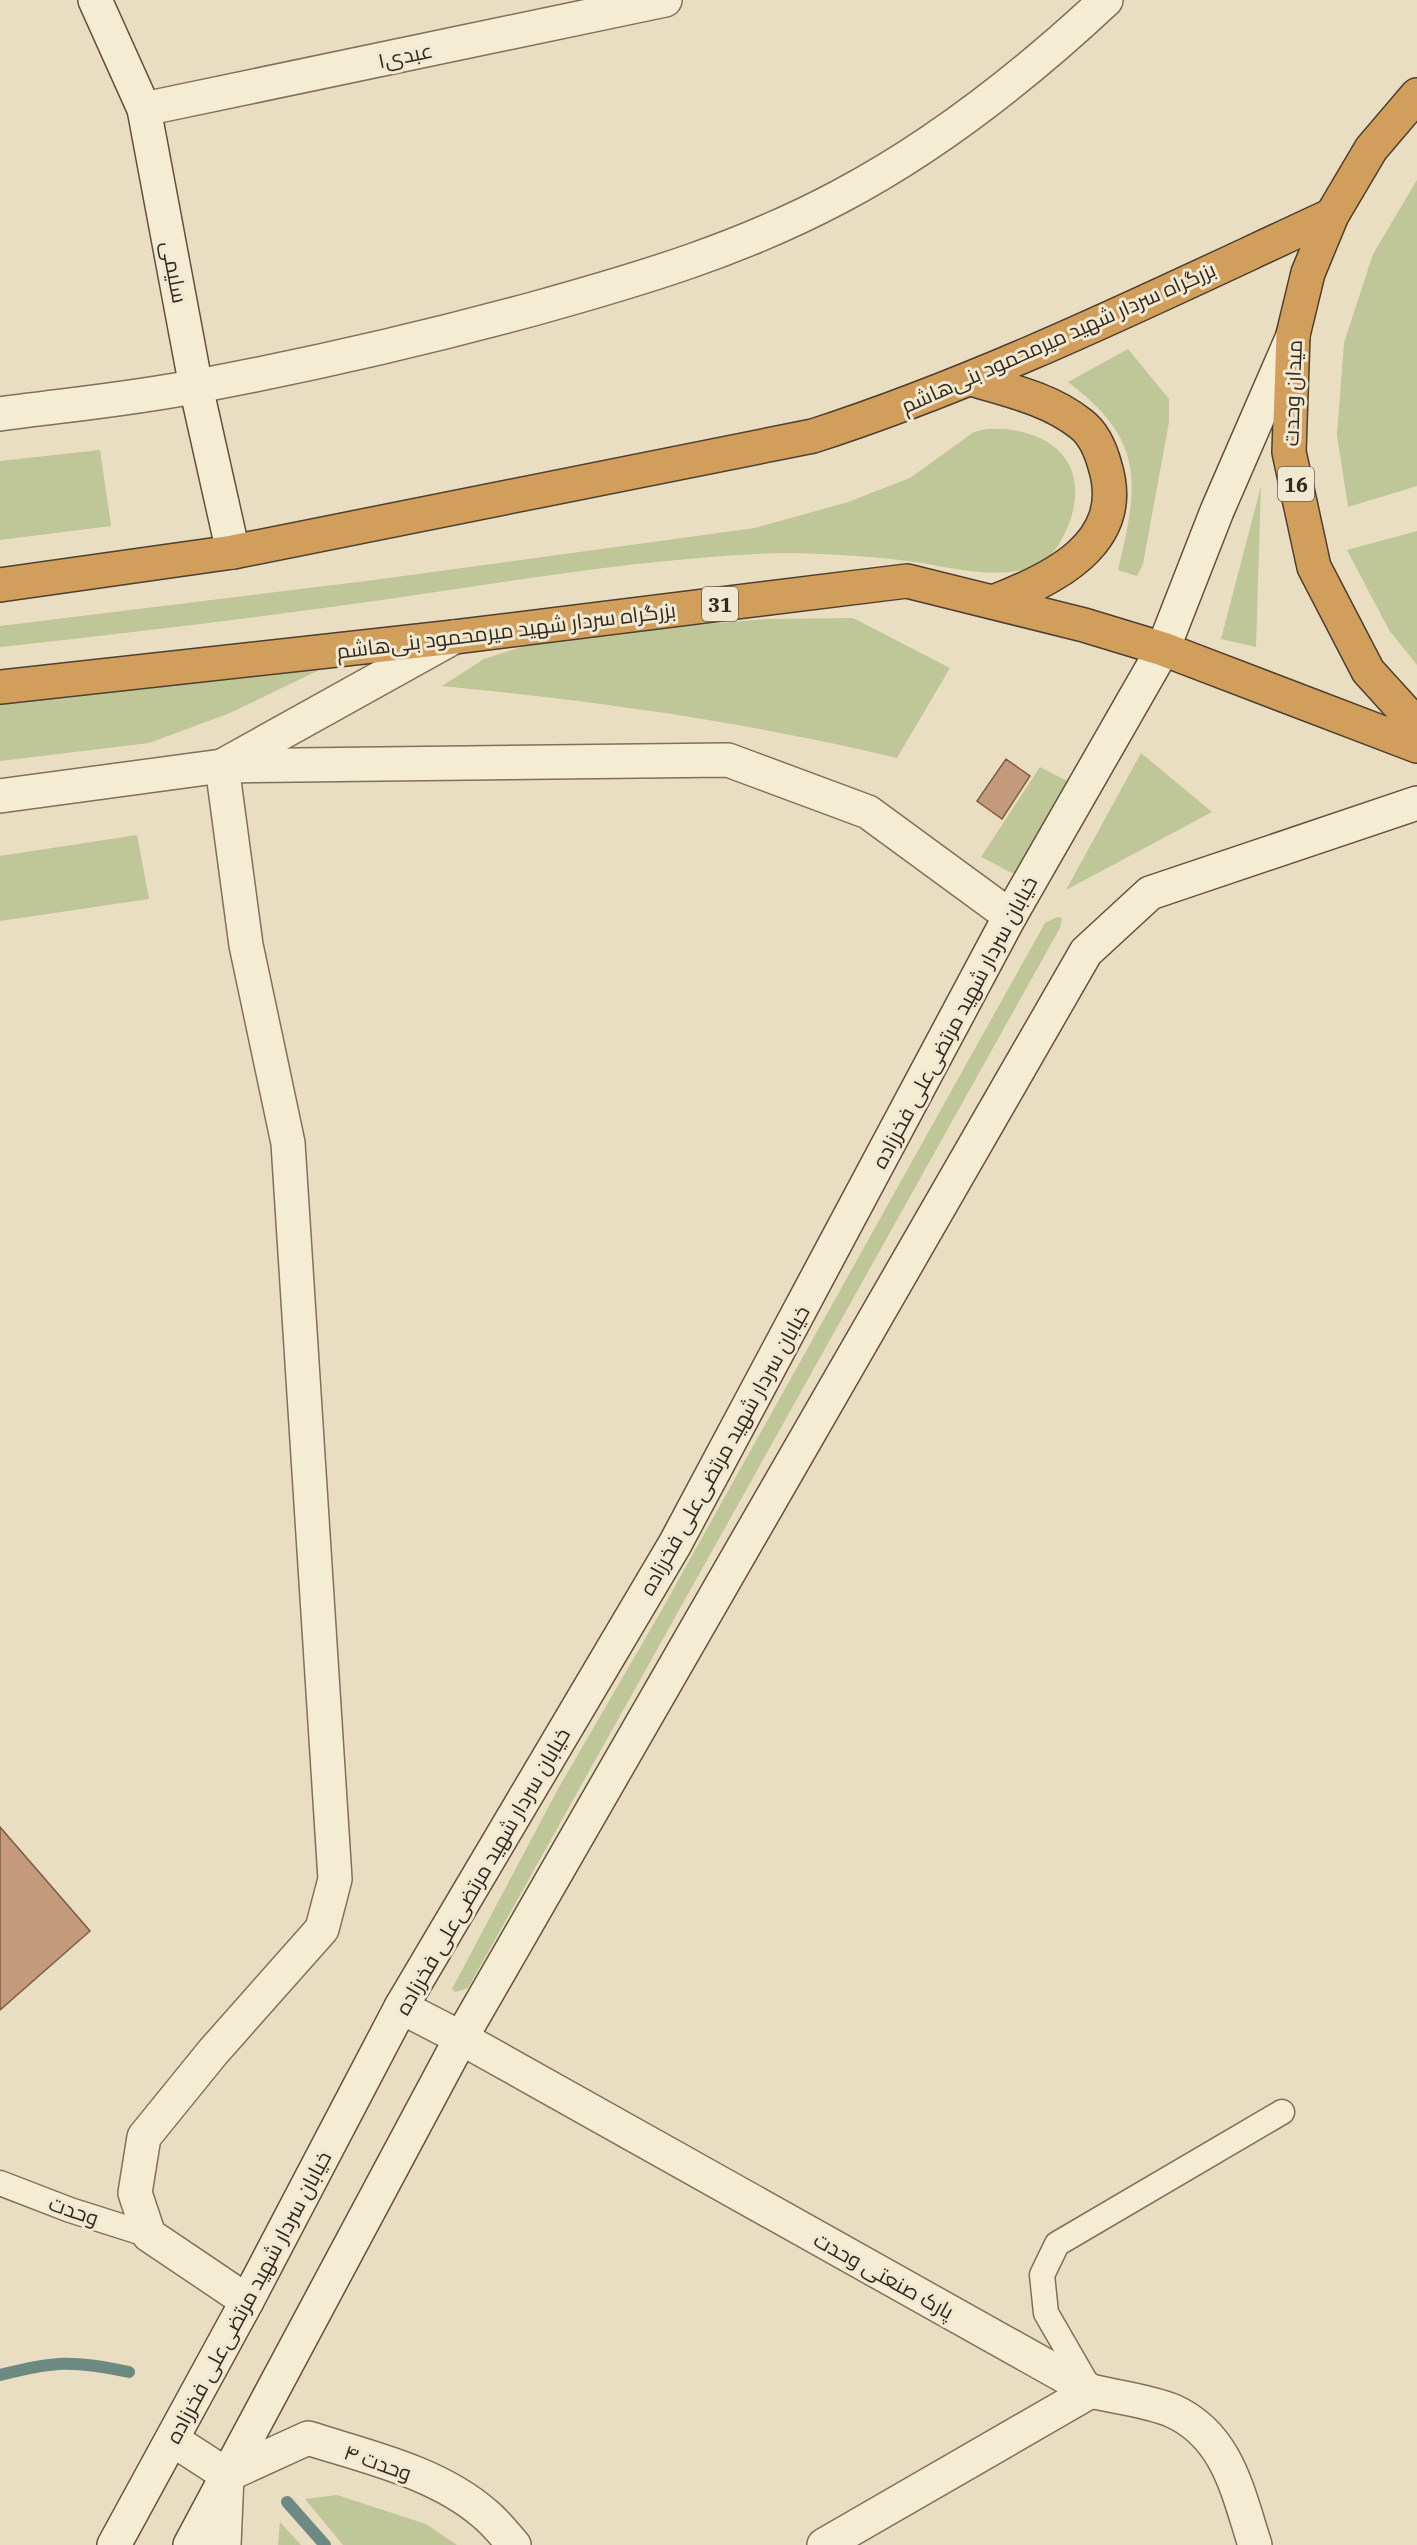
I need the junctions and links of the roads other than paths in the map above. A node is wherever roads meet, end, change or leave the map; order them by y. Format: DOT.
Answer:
graph roads {
  1 [pos="95,0"];
  2 [pos="665,0"];
  3 [pos="1106,0"];
  4 [pos="1417,95"];
  5 [pos="144,109"];
  6 [pos="1332,215"];
  7 [pos="1293,335"];
  8 [pos="971,379"];
  9 [pos="196,387"];
  10 [pos="0,414"];
  11 [pos="233,552"];
  12 [pos="0,585"];
  13 [pos="993,602"];
  14 [pos="454,637"];
  15 [pos="1163,649"];
  16 [pos="0,687"];
  17 [pos="1417,725"];
  18 [pos="1417,746"];
  19 [pos="222,766"];
  20 [pos="0,796"];
  21 [pos="1417,803"];
  22 [pos="1010,916"];
  23 [pos="401,2007"];
  24 [pos="461,2038"];
  25 [pos="1282,2112"];
  26 [pos="0,2183"];
  27 [pos="149,2235"];
  28 [pos="247,2301"];
  29 [pos="1091,2391"];
  30 [pos="173,2440"];
  31 [pos="227,2475"];
  32 [pos="114,2545"];
  33 [pos="190,2545"];
  34 [pos="224,2545"];
  35 [pos="514,2545"];
  36 [pos="824,2545"];
  37 [pos="1255,2545"];
  1 -- 5 [label="street, سلیمی"];
  2 -- 5 [label="street, عبدی۱"];
  3 -- 9 [label="street"];
  4 -- 6 [label="highway, میدان وحدت / 16"];
  5 -- 9 [label="street, سلیمی"];
  6 -- 7 [label="highway, میدان وحدت / 16"];
  6 -- 8 [label="highway, بزرگراه سردار شهید میرمحمود بنی‌هاشم"];
  7 -- 15 [label="street, خیابان سردار شهید مرتضی‌علی فخرزاده"];
  7 -- 17 [label="highway, میدان وحدت / 16"];
  8 -- 11 [label="highway, بزرگراه سردار شهید میرمحمود بنی‌هاشم"];
  8 -- 13 [label="highway"];
  9 -- 10 [label="street"];
  9 -- 11 [label="street, سلیمی"];
  11 -- 12 [label="highway, بزرگراه سردار شهید میرمحمود بنی‌هاشم"];
  13 -- 14 [label="highway, بزرگراه سردار شهید میرمحمود بنی‌هاشم / 31"];
  13 -- 15 [label="highway, بزرگراه سردار شهید میرمحمود بنی‌هاشم / 31"];
  14 -- 16 [label="highway, بزرگراه سردار شهید میرمحمود بنی‌هاشم / 31"];
  14 -- 19 [label="street"];
  15 -- 18 [label="highway, بزرگراه سردار شهید میرمحمود بنی‌هاشم / 31"];
  15 -- 22 [label="street, خیابان سردار شهید مرتضی‌علی فخرزاده"];
  19 -- 20 [label="street"];
  19 -- 22 [label="street"];
  19 -- 27 [label="street"];
  21 -- 24 [label="street"];
  22 -- 23 [label="street, خیابان سردار شهید مرتضی‌علی فخرزاده"];
  23 -- 24 [label="street, پارک صنعتی وحدت"];
  23 -- 28 [label="street, خیابان سردار شهید مرتضی‌علی فخرزاده"];
  24 -- 29 [label="street, پارک صنعتی وحدت"];
  24 -- 31 [label="street"];
  25 -- 29 [label="lane"];
  26 -- 27 [label="lane, وحدت"];
  27 -- 28 [label="street"];
  28 -- 30 [label="street, خیابان سردار شهید مرتضی‌علی فخرزاده"];
  29 -- 36 [label="street"];
  29 -- 37 [label="street, پارک صنعتی وحدت"];
  30 -- 31 [label="street"];
  30 -- 32 [label="street, خیابان سردار شهید مرتضی‌علی فخرزاده"];
  31 -- 33 [label="street"];
  31 -- 34 [label="street"];
  31 -- 35 [label="street, وحدت ۴"];
}
